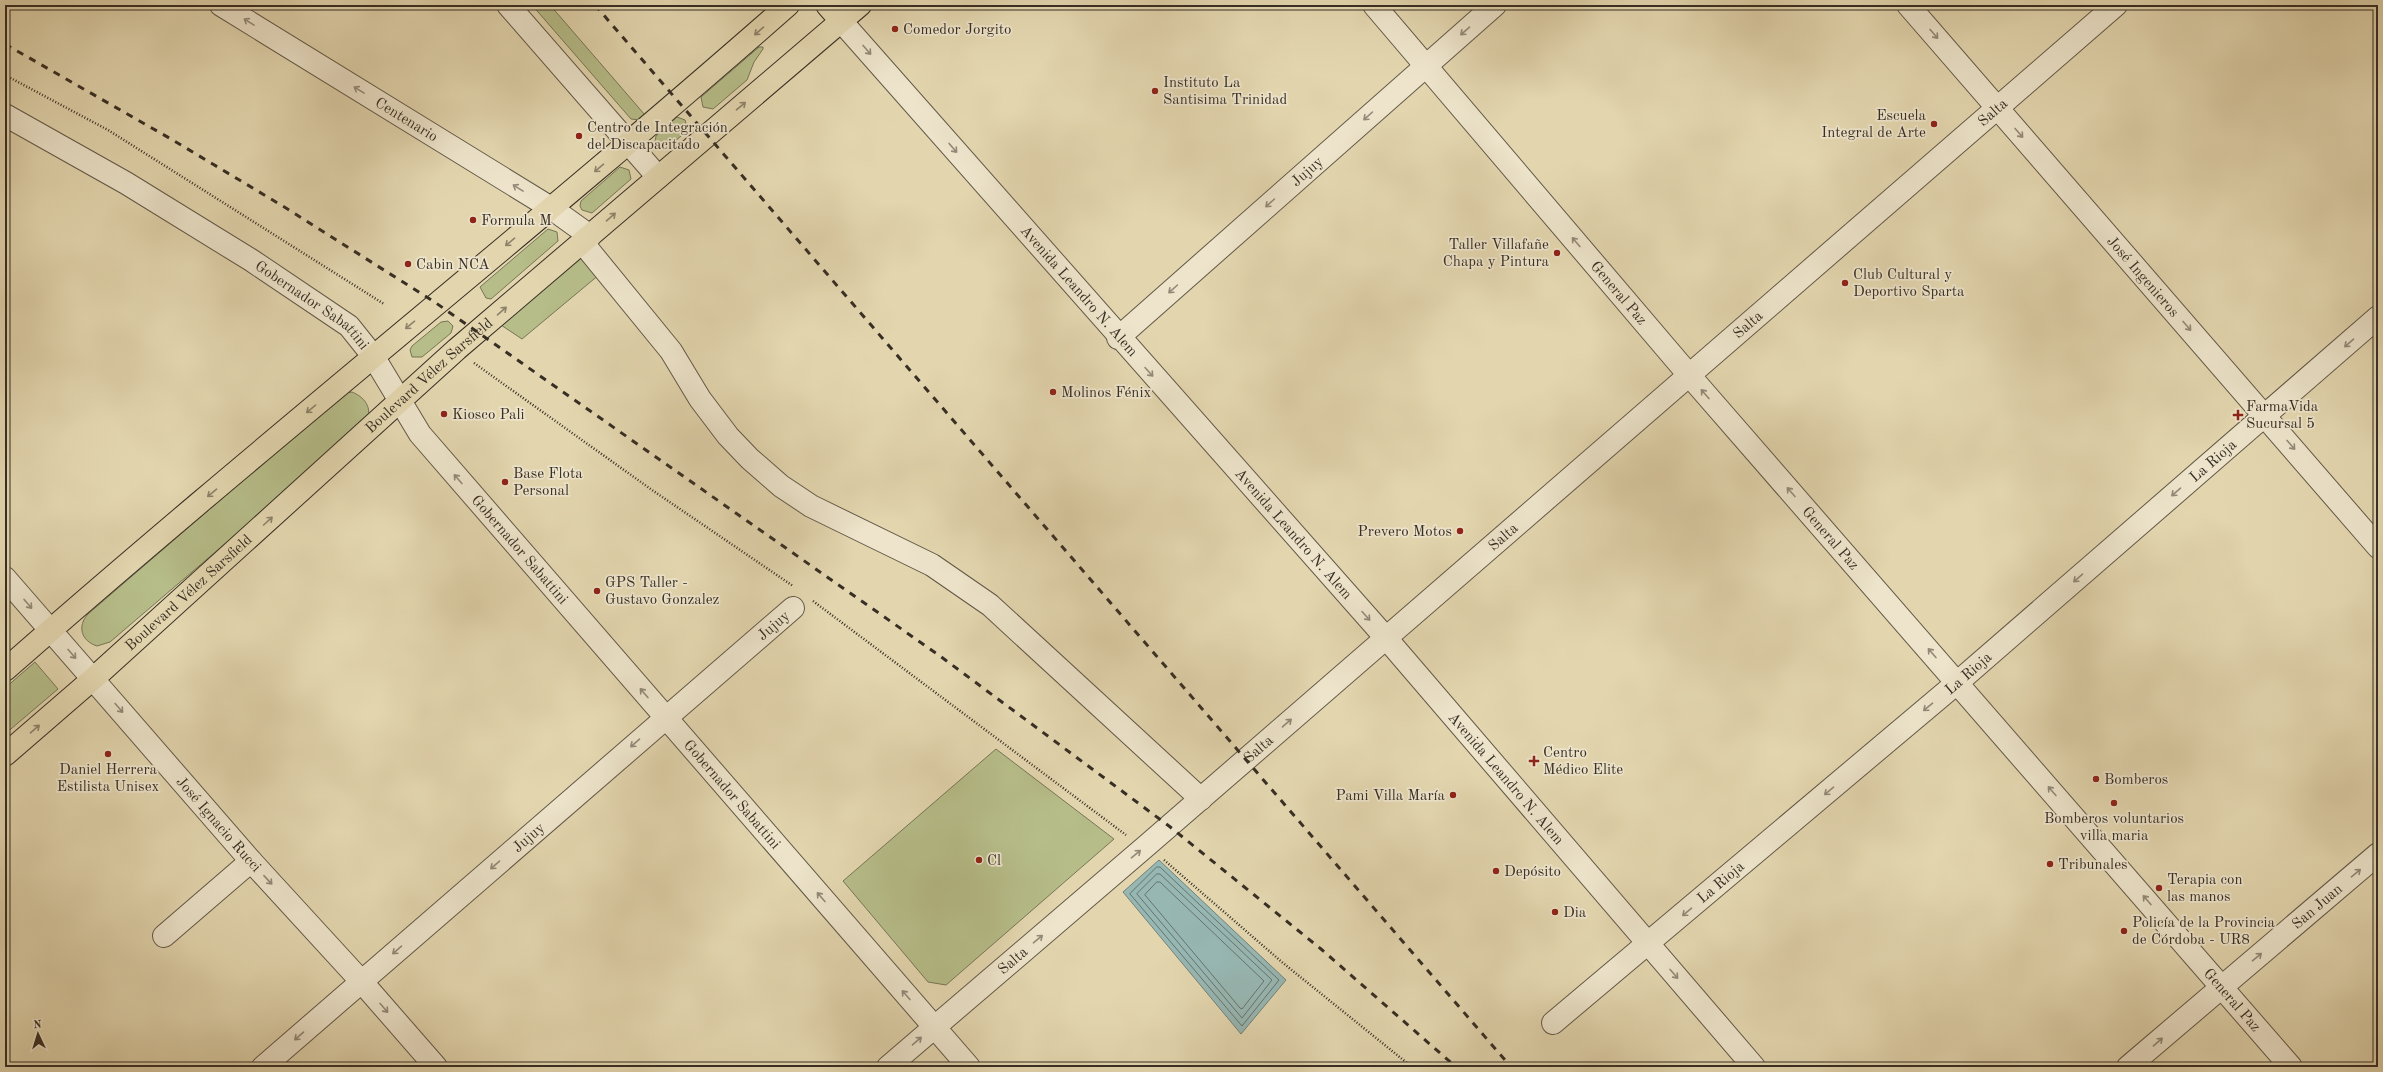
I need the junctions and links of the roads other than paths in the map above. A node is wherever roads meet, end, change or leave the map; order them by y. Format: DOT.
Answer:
graph roads {
  1 [pos="221,5"];
  2 [pos="508,5"];
  3 [pos="788,5"];
  4 [pos="860,5"];
  5 [pos="1374,5"];
  6 [pos="1495,5"];
  7 [pos="1908,5"];
  8 [pos="2116,5"];
  9 [pos="834,13"];
  10 [pos="1426,65"];
  11 [pos="1997,108"];
  12 [pos="6,116"];
  13 [pos="629,143"];
  14 [pos="658,177"];
  15 [pos="551,208"];
  16 [pos="586,239"];
  17 [pos="2378,317"];
  18 [pos="1118,338"];
  19 [pos="374,356"];
  20 [pos="1689,375"];
  21 [pos="399,401"];
  22 [pos="2265,415"];
  23 [pos="2378,547"];
  24 [pos="5,578"];
  25 [pos="798,597"];
  26 [pos="51,630"];
  27 [pos="1386,638"];
  28 [pos="5,670"];
  29 [pos="94,678"];
  30 [pos="1958,682"];
  31 [pos="665,717"];
  32 [pos="5,755"];
  33 [pos="1201,799"];
  34 [pos="2378,854"];
  35 [pos="251,861"];
  36 [pos="164,936"];
  37 [pos="1648,944"];
  38 [pos="361,981"];
  39 [pos="2222,986"];
  40 [pos="1553,1023"];
  41 [pos="934,1027"];
  42 [pos="263,1067"];
  43 [pos="436,1067"];
  44 [pos="888,1067"];
  45 [pos="969,1067"];
  46 [pos="1754,1067"];
  47 [pos="2128,1067"];
  48 [pos="2291,1067"];
  15 -- 1 [label="street, Centenario, one-way"];
  2 -- 13 [label="street"];
  3 -- 13 [label="highway, one-way"];
  4 -- 9 [label="highway, Boulevard Vélez Sarsfield"];
  5 -- 10 [label="street, General Paz"];
  6 -- 10 [label="street, Jujuy, one-way"];
  7 -- 11 [label="street, José Ingenieros, one-way"];
  8 -- 11 [label="street, Salta"];
  14 -- 9 [label="highway, Boulevard Vélez Sarsfield, one-way"];
  9 -- 18 [label="street, Avenida Leandro N. Alem, one-way"];
  10 -- 18 [label="street, Jujuy, one-way"];
  20 -- 10 [label="street, General Paz, one-way"];
  11 -- 20 [label="street, Salta"];
  11 -- 22 [label="street, José Ingenieros, one-way"];
  12 -- 19 [label="street, Gobernador Sabattini"];
  13 -- 14 [label="street"];
  13 -- 15 [label="highway, one-way"];
  16 -- 14 [label="highway, Boulevard Vélez Sarsfield, one-way"];
  15 -- 16 [label="street, Centenario"];
  15 -- 19 [label="highway, one-way"];
  21 -- 16 [label="highway, Boulevard Vélez Sarsfield, one-way"];
  16 -- 33 [label="street, Centenario"];
  17 -- 22 [label="street, La Rioja, one-way"];
  18 -- 27 [label="street, Avenida Leandro N. Alem, one-way"];
  19 -- 21 [label="street, Gobernador Sabattini"];
  19 -- 26 [label="highway, one-way"];
  20 -- 27 [label="street, Salta"];
  30 -- 20 [label="street, General Paz, one-way"];
  29 -- 21 [label="highway, Boulevard Vélez Sarsfield, one-way"];
  31 -- 21 [label="street, Gobernador Sabattini, one-way"];
  22 -- 23 [label="street, José Ingenieros, one-way"];
  22 -- 30 [label="street, La Rioja, one-way"];
  24 -- 26 [label="street, José Ignacio Rucci, one-way"];
  25 -- 31 [label="street, Jujuy"];
  26 -- 28 [label="highway"];
  26 -- 29 [label="street, José Ignacio Rucci, one-way"];
  33 -- 27 [label="street, Salta, one-way"];
  27 -- 37 [label="street, Avenida Leandro N. Alem"];
  32 -- 29 [label="highway, Boulevard Vélez Sarsfield, one-way"];
  29 -- 35 [label="street, José Ignacio Rucci, one-way"];
  30 -- 37 [label="street, La Rioja, one-way"];
  39 -- 30 [label="street, General Paz, one-way"];
  31 -- 38 [label="street, Jujuy, one-way"];
  41 -- 31 [label="street, Gobernador Sabattini, one-way"];
  41 -- 33 [label="street, Salta, one-way"];
  39 -- 34 [label="street, San Juan, one-way"];
  35 -- 36 [label="street"];
  35 -- 38 [label="street, José Ignacio Rucci, one-way"];
  37 -- 40 [label="street, La Rioja"];
  37 -- 46 [label="street, Avenida Leandro N. Alem, one-way"];
  38 -- 42 [label="street, Jujuy, one-way"];
  38 -- 43 [label="street, José Ignacio Rucci, one-way"];
  47 -- 39 [label="street, San Juan, one-way"];
  39 -- 48 [label="street, General Paz"];
  44 -- 41 [label="street, Salta, one-way"];
  41 -- 45 [label="street, Gobernador Sabattini"];
}
